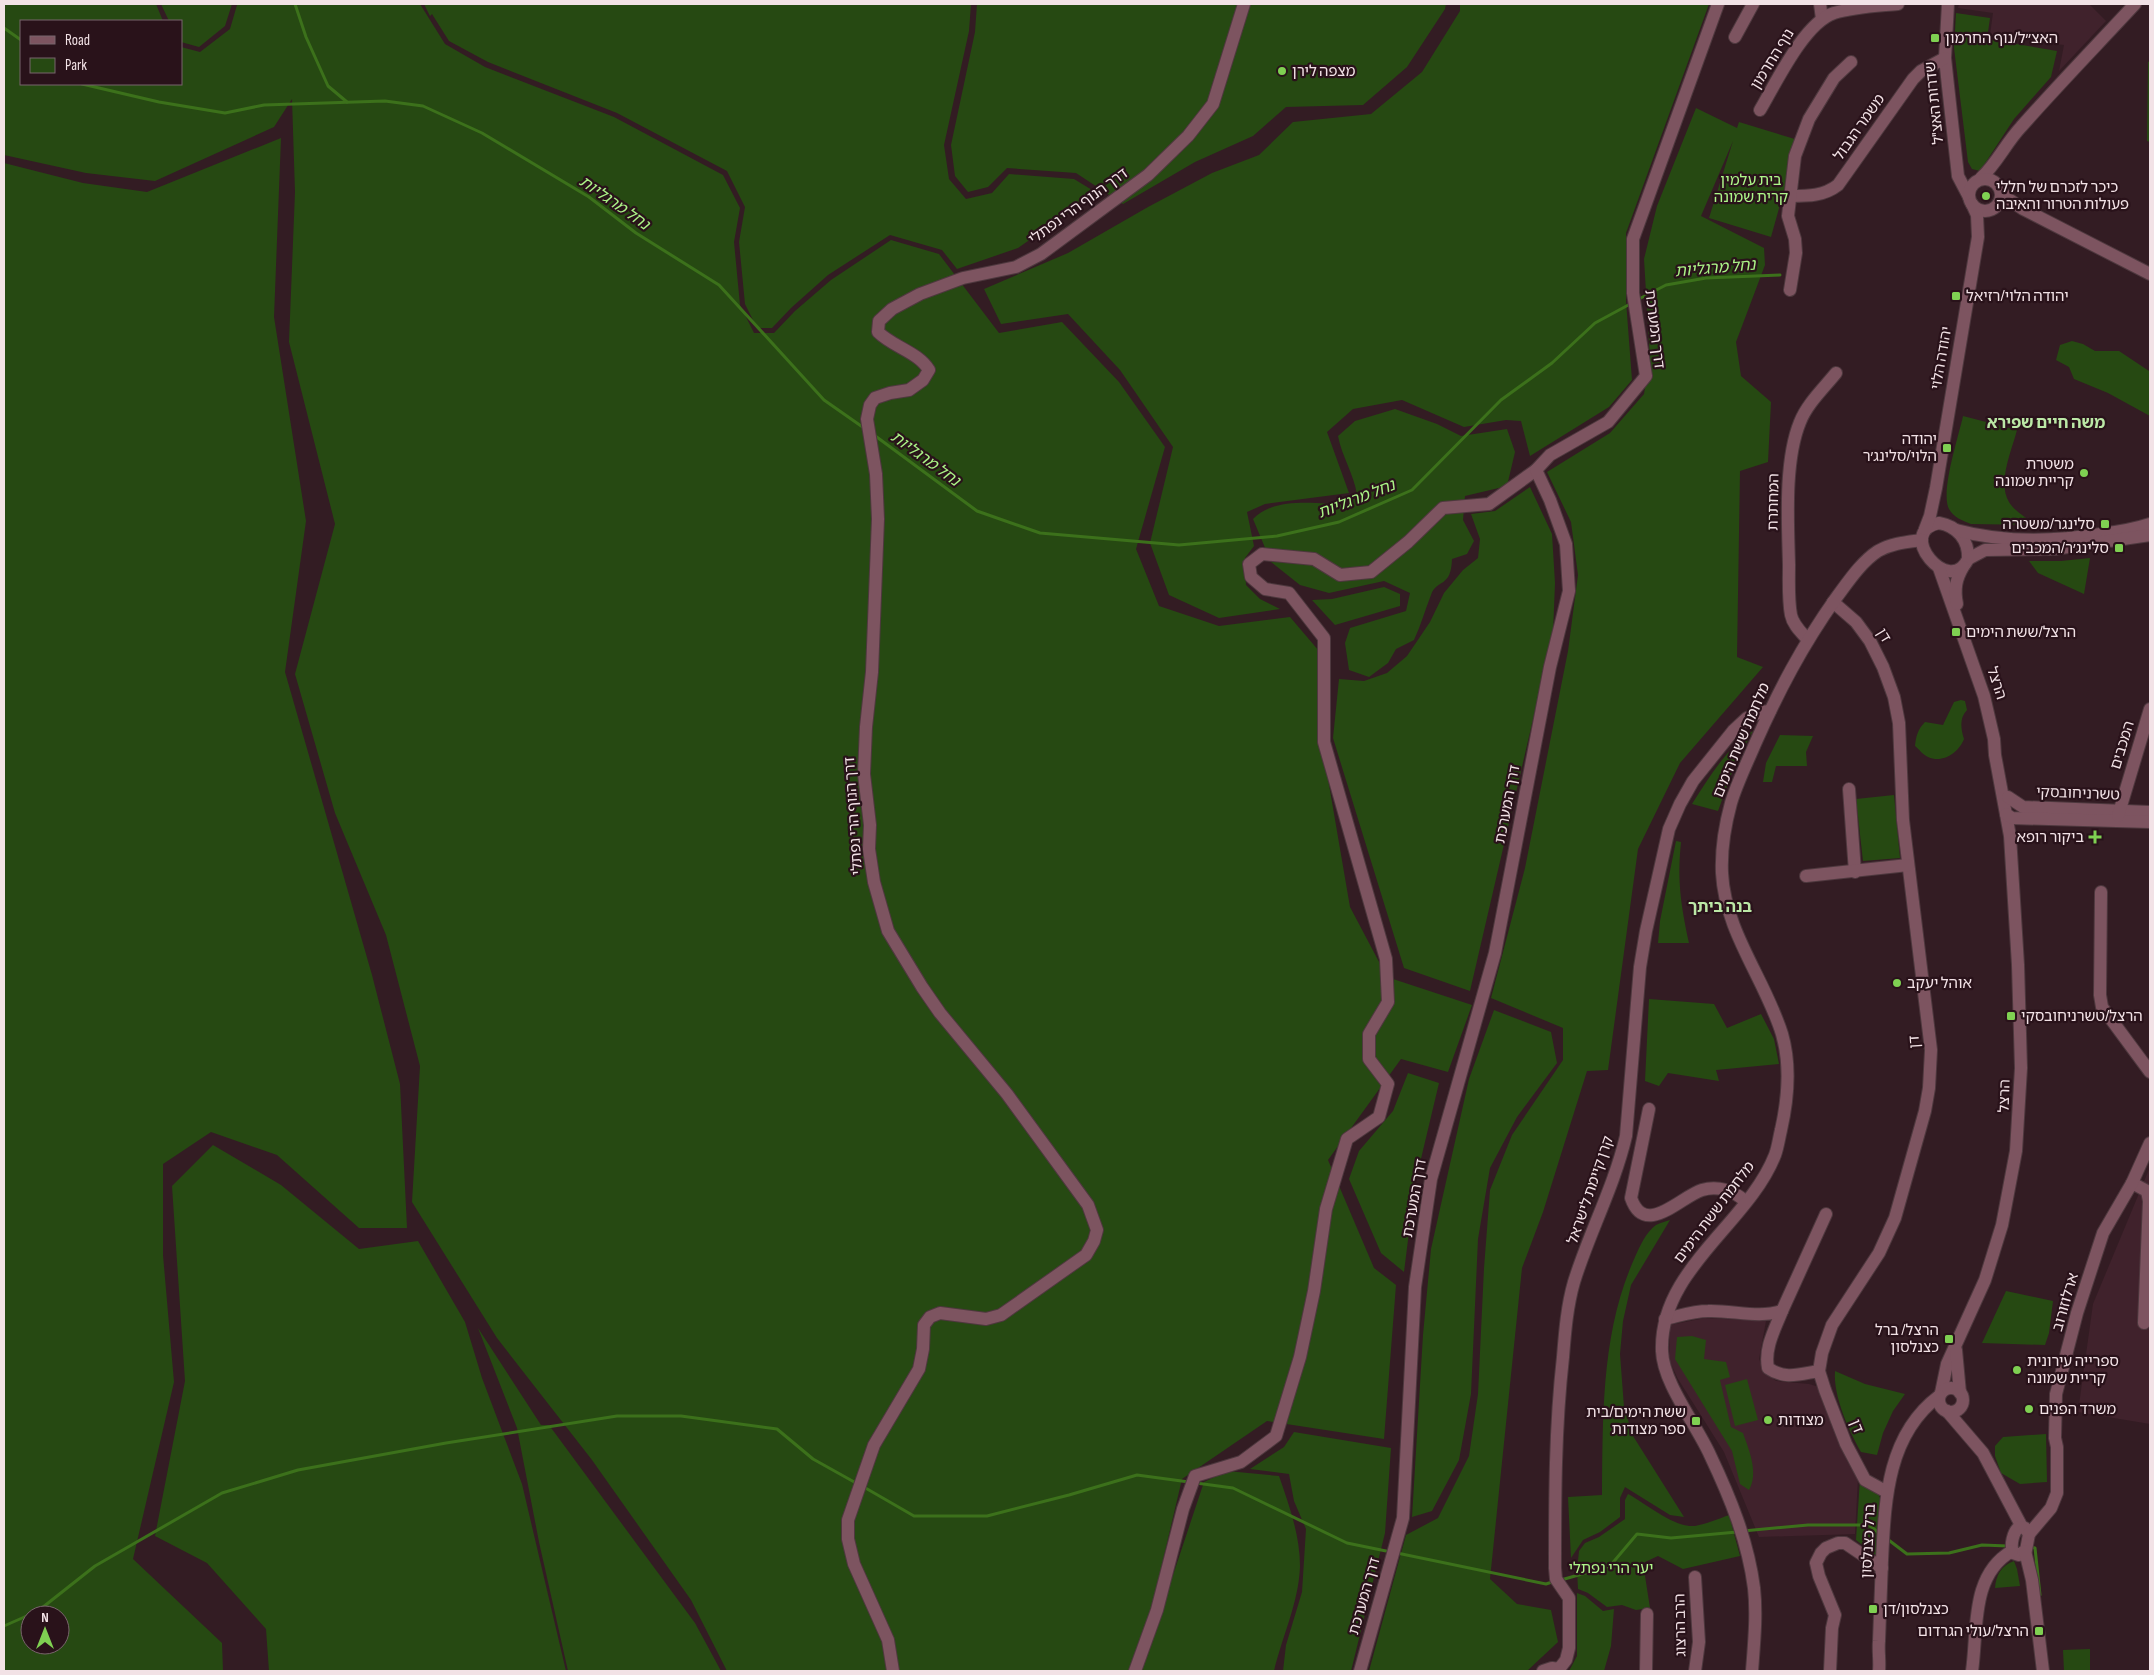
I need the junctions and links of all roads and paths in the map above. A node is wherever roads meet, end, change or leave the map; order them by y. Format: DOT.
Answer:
graph roads {
  1 [pos="1244,4"];
  2 [pos="1718,4"];
  3 [pos="1753,4"];
  4 [pos="1820,4"];
  5 [pos="1898,4"];
  6 [pos="1948,4"];
  7 [pos="2135,4"];
  8 [pos="1822,19"];
  9 [pos="1735,37"];
  10 [pos="1945,58"];
  11 [pos="1851,62"];
  12 [pos="1760,110"];
  13 [pos="2006,145"];
  14 [pos="1957,169"];
  15 [pos="1979,180"];
  16 [pos="2001,189"];
  17 [pos="1790,196"];
  18 [pos="1970,200"];
  19 [pos="1994,208"];
  20 [pos="2023,209"];
  21 [pos="1978,237"];
  22 [pos="2150,274"];
  23 [pos="1790,290"];
  24 [pos="1836,374"];
  25 [pos="1536,470"];
  26 [pos="1936,484"];
  27 [pos="2150,524"];
  28 [pos="1953,527"];
  29 [pos="2150,534"];
  30 [pos="1923,535"];
  31 [pos="1966,563"];
  32 [pos="1939,568"];
  33 [pos="1834,602"];
  34 [pos="1965,638"];
  35 [pos="1808,640"];
  36 [pos="2150,709"];
  37 [pos="1770,711"];
  38 [pos="1994,739"];
  39 [pos="1849,790"];
  40 [pos="2008,797"];
  41 [pos="2150,812"];
  42 [pos="2118,815"];
  43 [pos="2009,816"];
  44 [pos="2150,822"];
  45 [pos="1908,865"];
  46 [pos="1855,872"];
  47 [pos="1806,876"];
  48 [pos="2101,892"];
  49 [pos="2150,1072"];
  50 [pos="1649,1109"];
  51 [pos="2150,1143"];
  52 [pos="2132,1183"];
  53 [pos="1745,1201"];
  54 [pos="1826,1214"];
  55 [pos="1782,1311"];
  56 [pos="1666,1319"];
  57 [pos="2144,1323"];
  58 [pos="1956,1347"];
  59 [pos="1819,1371"];
  60 [pos="1940,1394"];
  61 [pos="1961,1398"];
  62 [pos="1946,1411"];
  63 [pos="1917,1419"];
  64 [pos="1970,1438"];
  65 [pos="1893,1463"];
  66 [pos="1859,1468"];
  67 [pos="2001,1488"];
  68 [pos="1887,1492"];
  69 [pos="2056,1498"];
  70 [pos="2014,1512"];
  71 [pos="2038,1517"];
  72 [pos="2023,1530"];
  73 [pos="2019,1552"];
  74 [pos="1882,1568"];
  75 [pos="1695,1577"];
  76 [pos="1981,1594"];
  77 [pos="1647,1614"];
  78 [pos="893,1671"];
  79 [pos="1135,1671"];
  80 [pos="1360,1671"];
  81 [pos="1543,1671"];
  82 [pos="1646,1671"];
  83 [pos="1696,1671"];
  84 [pos="1752,1671"];
  85 [pos="1830,1671"];
  86 [pos="1879,1671"];
  87 [pos="1972,1671"];
  88 [pos="1980,1671"];
  89 [pos="2043,1671"];
  1 -- 78 [label="street, דרך הנוף הרי נפתלי"];
  2 -- 25 [label="street, דרך המערכת"];
  3 -- 9 [label="street"];
  4 -- 8 [label="street"];
  5 -- 8 [label="street, נוף החרמון"];
  6 -- 10 [label="street, שדרות האצ\"ל"];
  7 -- 13 [label="street"];
  8 -- 12 [label="street, נוף החרמון"];
  10 -- 14 [label="street, שדרות האצ\"ל"];
  10 -- 17 [label="street, משמר הגבול"];
  11 -- 17 [label="street"];
  13 -- 15 [label="street"];
  13 -- 16 [label="street"];
  14 -- 15 [label="street"];
  14 -- 18 [label="street, שדרות האצ\"ל"];
  15 -- 16 [label="street"];
  15 -- 18 [label="street"];
  16 -- 19 [label="street"];
  16 -- 20 [label="street"];
  17 -- 23 [label="street"];
  18 -- 19 [label="street"];
  18 -- 21 [label="street, יהודה הלוי"];
  19 -- 20 [label="street"];
  19 -- 21 [label="street, יהודה הלוי"];
  20 -- 22 [label="street"];
  21 -- 26 [label="street, יהודה הלוי"];
  24 -- 35 [label="street, המחתרת"];
  25 -- 79 [label="street"];
  25 -- 80 [label="street, דרך המערכת"];
  26 -- 28 [label="street, יהודה הלוי"];
  26 -- 30 [label="street, יהודה הלוי"];
  27 -- 28 [label="street"];
  28 -- 30 [label="street"];
  28 -- 31 [label="street"];
  29 -- 31 [label="street"];
  30 -- 32 [label="street"];
  30 -- 33 [label="street, מלחמת ששת הימים"];
  31 -- 32 [label="street"];
  31 -- 34 [label="street, הרצל"];
  32 -- 34 [label="street, הרצל"];
  33 -- 35 [label="street, מלחמת ששת הימים"];
  33 -- 45 [label="street, דן"];
  34 -- 38 [label="street, הרצל"];
  35 -- 37 [label="street, מלחמת ששת הימים"];
  36 -- 42 [label="street, המכבים"];
  37 -- 53 [label="street, מלחמת ששת הימים"];
  37 -- 81 [label="street, קרן קיימת לישראל"];
  38 -- 40 [label="street, הרצל"];
  38 -- 43 [label="street, הרצל"];
  39 -- 46 [label="street"];
  40 -- 42 [label="street, טשרניחובסקי"];
  40 -- 43 [label="street, הרצל"];
  41 -- 42 [label="street, טשרניחובסקי"];
  42 -- 43 [label="street, טשרניחובסקי"];
  42 -- 44 [label="street, טשרניחובסקי"];
  43 -- 58 [label="street, הרצל"];
  45 -- 46 [label="street"];
  45 -- 59 [label="street, דן"];
  46 -- 47 [label="street"];
  48 -- 49 [label="street"];
  50 -- 53 [label="street"];
  51 -- 52 [label="street, ארלוזורוב"];
  52 -- 57 [label="street"];
  52 -- 69 [label="street, ארלוזורוב"];
  53 -- 56 [label="street, מלחמת ששת הימים"];
  54 -- 55 [label="street"];
  55 -- 56 [label="street"];
  55 -- 59 [label="street"];
  56 -- 84 [label="street, מלחמת ששת הימים"];
  58 -- 60 [label="street, הרצל"];
  58 -- 61 [label="street, הרצל"];
  59 -- 66 [label="street, דן"];
  60 -- 61 [label="street"];
  60 -- 62 [label="street"];
  60 -- 63 [label="street, ברל כצנלסון"];
  61 -- 62 [label="street"];
  61 -- 64 [label="street, הרצל"];
  62 -- 63 [label="street"];
  62 -- 64 [label="street, הרצל"];
  63 -- 65 [label="street, ברל כצנלסון"];
  64 -- 67 [label="street, הרצל"];
  65 -- 66 [label="street"];
  65 -- 68 [label="street, ברל כצנלסון"];
  66 -- 68 [label="street, דן"];
  67 -- 70 [label="street, הרצל"];
  67 -- 72 [label="street, הרצל"];
  68 -- 74 [label="street, ברל כצנלסון"];
  69 -- 71 [label="street"];
  69 -- 72 [label="street"];
  70 -- 71 [label="street"];
  70 -- 72 [label="street, הרצל"];
  71 -- 72 [label="street"];
  72 -- 73 [label="street"];
  73 -- 76 [label="street"];
  73 -- 89 [label="street"];
  74 -- 85 [label="street"];
  74 -- 86 [label="street, ברל כצנלסון"];
  75 -- 83 [label="street, הרב הרצוג"];
  76 -- 87 [label="street"];
  76 -- 88 [label="street"];
  77 -- 82 [label="street"];
}
